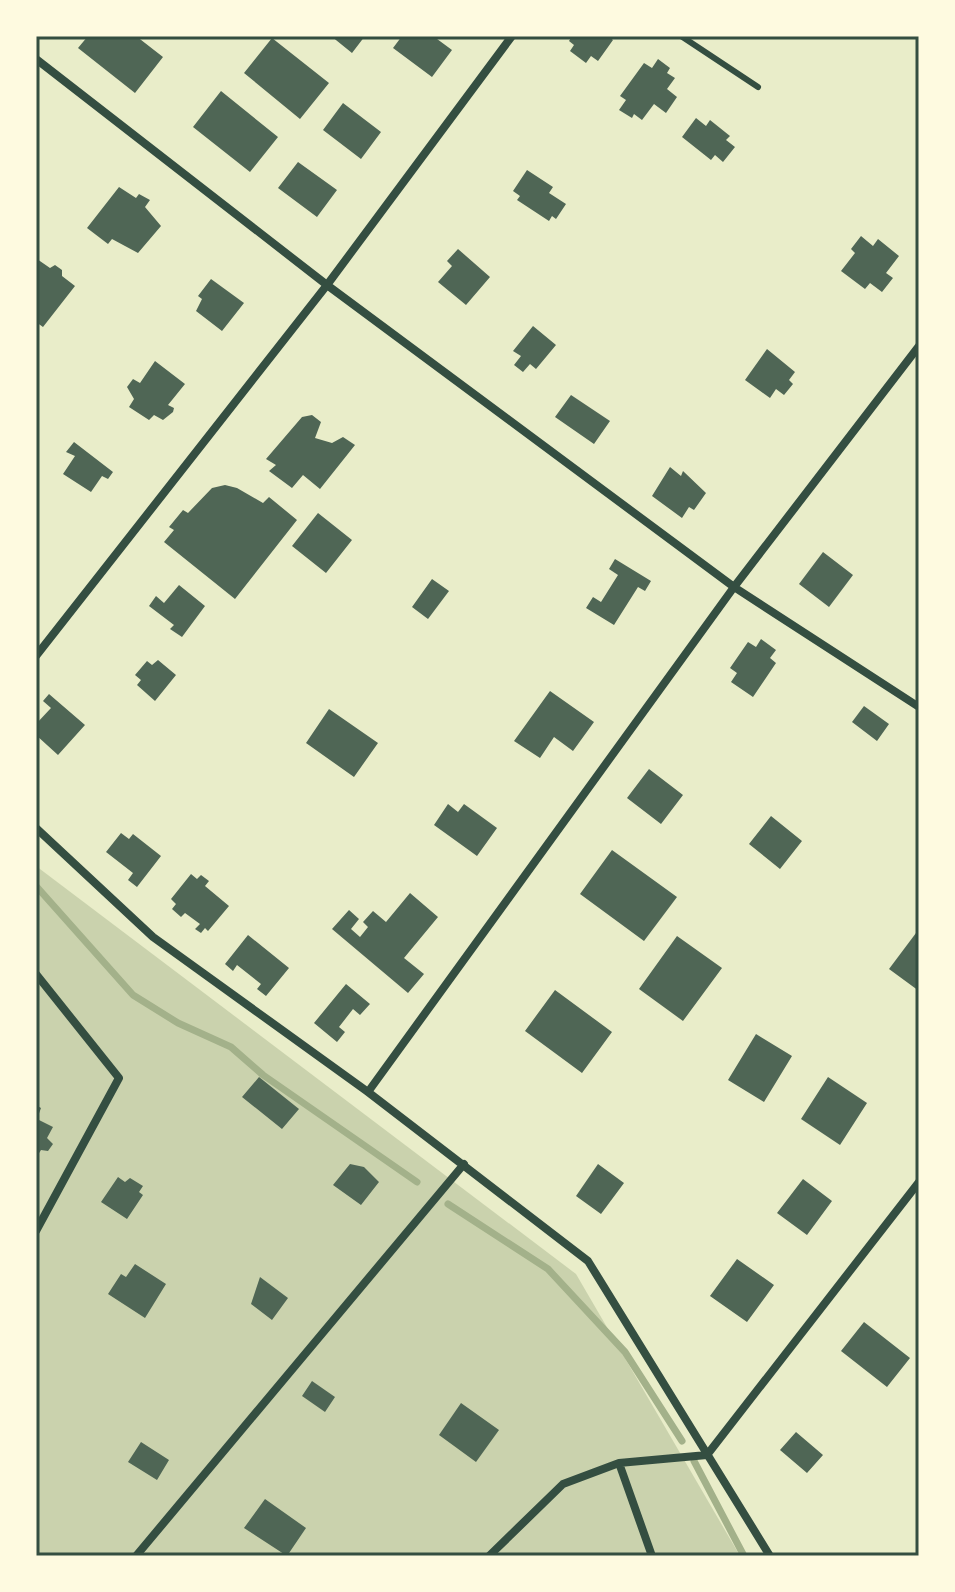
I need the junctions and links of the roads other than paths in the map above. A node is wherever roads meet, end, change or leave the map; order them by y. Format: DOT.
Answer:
graph roads {
  1 [pos="512,36"];
  2 [pos="681,36"];
  3 [pos="36,59"];
  4 [pos="758,87"];
  5 [pos="327,285"];
  6 [pos="919,346"];
  7 [pos="734,587"];
  8 [pos="36,656"];
  9 [pos="919,707"];
  10 [pos="36,828"];
  11 [pos="36,974"];
  12 [pos="368,1092"];
  13 [pos="464,1164"];
  14 [pos="919,1182"];
  15 [pos="36,1231"];
  16 [pos="707,1455"];
  17 [pos="619,1463"];
  18 [pos="136,1556"];
  19 [pos="489,1556"];
  20 [pos="652,1556"];
  21 [pos="770,1556"];
  1 -- 5 [label="street"];
  2 -- 4 [label="lane"];
  3 -- 5 [label="street"];
  5 -- 7 [label="street"];
  5 -- 8 [label="street"];
  6 -- 7 [label="street"];
  7 -- 9 [label="street"];
  7 -- 12 [label="street"];
  10 -- 12 [label="street"];
  11 -- 15 [label="street"];
  12 -- 13 [label="street"];
  13 -- 16 [label="street"];
  13 -- 18 [label="street"];
  14 -- 16 [label="street"];
  16 -- 17 [label="street"];
  16 -- 21 [label="street"];
  17 -- 19 [label="street"];
  17 -- 20 [label="street"];
}
